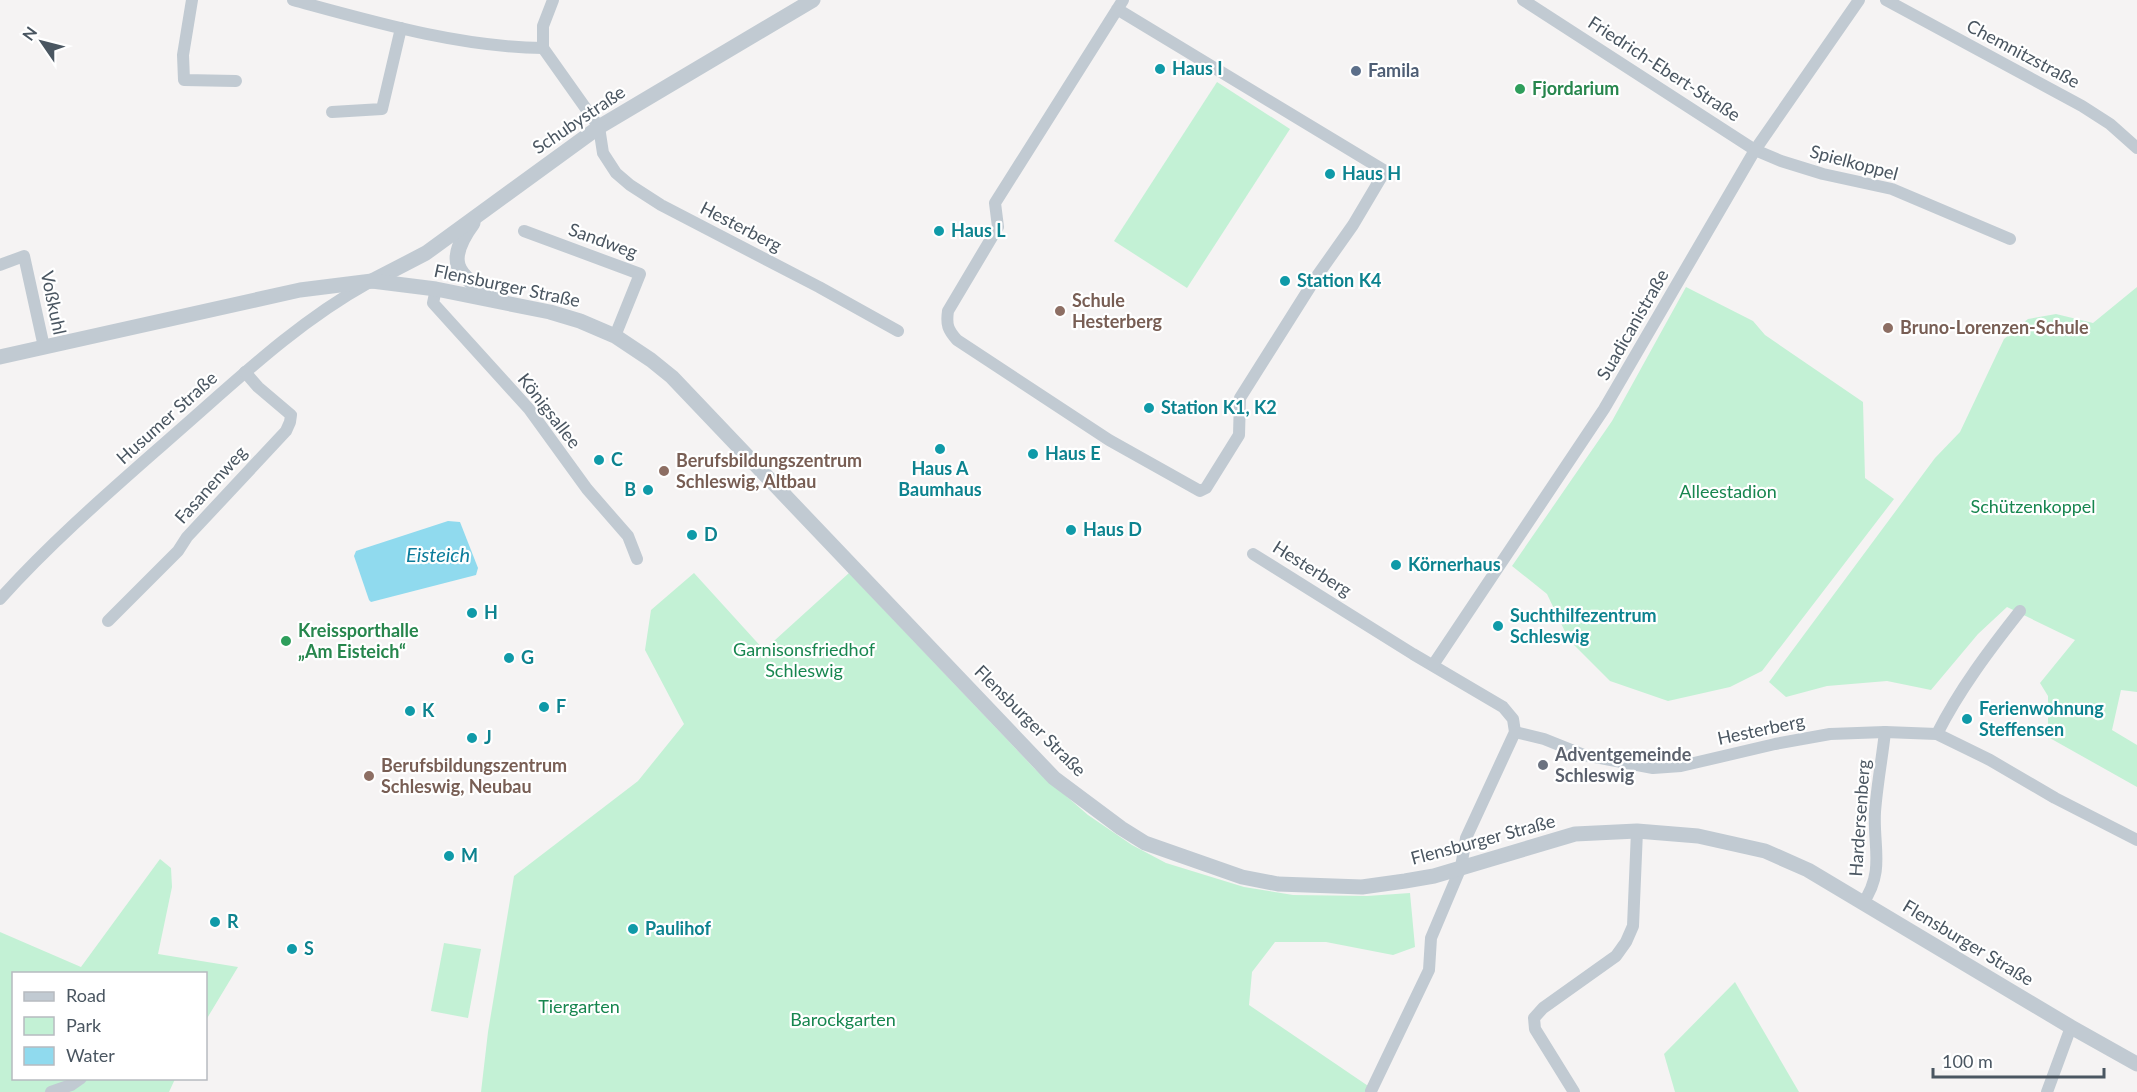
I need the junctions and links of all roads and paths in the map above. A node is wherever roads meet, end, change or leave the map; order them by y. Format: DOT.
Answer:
graph roads {
  1 [pos="192,0"];
  2 [pos="293,0"];
  3 [pos="553,0"];
  4 [pos="813,0"];
  5 [pos="1523,0"];
  6 [pos="1859,0"];
  7 [pos="1887,0"];
  8 [pos="1120,4"];
  9 [pos="401,28"];
  10 [pos="543,48"];
  11 [pos="236,81"];
  12 [pos="332,112"];
  13 [pos="599,127"];
  14 [pos="2137,148"];
  15 [pos="1755,150"];
  16 [pos="480,213"];
  17 [pos="524,231"];
  18 [pos="2010,239"];
  19 [pos="0,265"];
  20 [pos="372,281"];
  21 [pos="436,289"];
  22 [pos="509,304"];
  23 [pos="898,331"];
  24 [pos="615,336"];
  25 [pos="44,347"];
  26 [pos="0,357"];
  27 [pos="245,372"];
  28 [pos="1253,554"];
  29 [pos="637,559"];
  30 [pos="0,599"];
  31 [pos="2020,611"];
  32 [pos="108,621"];
  33 [pos="1432,665"];
  34 [pos="1515,732"];
  35 [pos="1885,732"];
  36 [pos="1937,734"];
  37 [pos="1637,831"];
  38 [pos="2137,840"];
  39 [pos="1461,867"];
  40 [pos="1863,903"];
  41 [pos="2071,1027"];
  42 [pos="2137,1064"];
  43 [pos="78,1080"];
  44 [pos="1371,1091"];
  45 [pos="51,1092"];
  46 [pos="1574,1092"];
  47 [pos="2047,1092"];
  1 -- 11 [label="street"];
  2 -- 9 [label="street"];
  3 -- 10 [label="street"];
  4 -- 13 [label="street, Schubystraße"];
  5 -- 15 [label="street, Friedrich-Ebert-Straße"];
  6 -- 15 [label="street, Suadicanistraße"];
  7 -- 14 [label="street, Chemnitzstraße"];
  8 -- 8 [label="street"];
  9 -- 10 [label="street"];
  9 -- 12 [label="street"];
  10 -- 13 [label="street"];
  13 -- 16 [label="street, Schubystraße"];
  13 -- 23 [label="street, Hesterberg"];
  15 -- 18 [label="street, Spielkoppel"];
  15 -- 33 [label="street, Suadicanistraße"];
  16 -- 20 [label="street, Schubystraße"];
  16 -- 22 [label="street"];
  17 -- 24 [label="street, Sandweg"];
  19 -- 25 [label="street, Voßkuhl"];
  20 -- 21 [label="street, Flensburger Straße"];
  20 -- 25 [label="street, Flensburger Straße"];
  20 -- 27 [label="street, Husumer Straße"];
  21 -- 22 [label="street, Flensburger Straße"];
  21 -- 29 [label="street, Königsallee"];
  22 -- 24 [label="street, Flensburger Straße"];
  24 -- 39 [label="street, Flensburger Straße"];
  25 -- 26 [label="street, Flensburger Straße"];
  27 -- 30 [label="street, Husumer Straße"];
  27 -- 32 [label="street, Fasanenweg"];
  28 -- 33 [label="street, Hesterberg"];
  31 -- 36 [label="street"];
  33 -- 34 [label="street, Hesterberg"];
  34 -- 35 [label="street, Hesterberg"];
  34 -- 39 [label="street"];
  35 -- 36 [label="street, Hesterberg"];
  35 -- 40 [label="street, Hardersenberg"];
  36 -- 38 [label="street, Hesterberg"];
  37 -- 39 [label="street, Flensburger Straße"];
  37 -- 40 [label="street, Flensburger Straße"];
  37 -- 46 [label="street"];
  39 -- 44 [label="street"];
  40 -- 41 [label="street, Flensburger Straße"];
  41 -- 42 [label="street, Flensburger Straße"];
  41 -- 47 [label="street"];
  43 -- 45 [label="street"];
}
